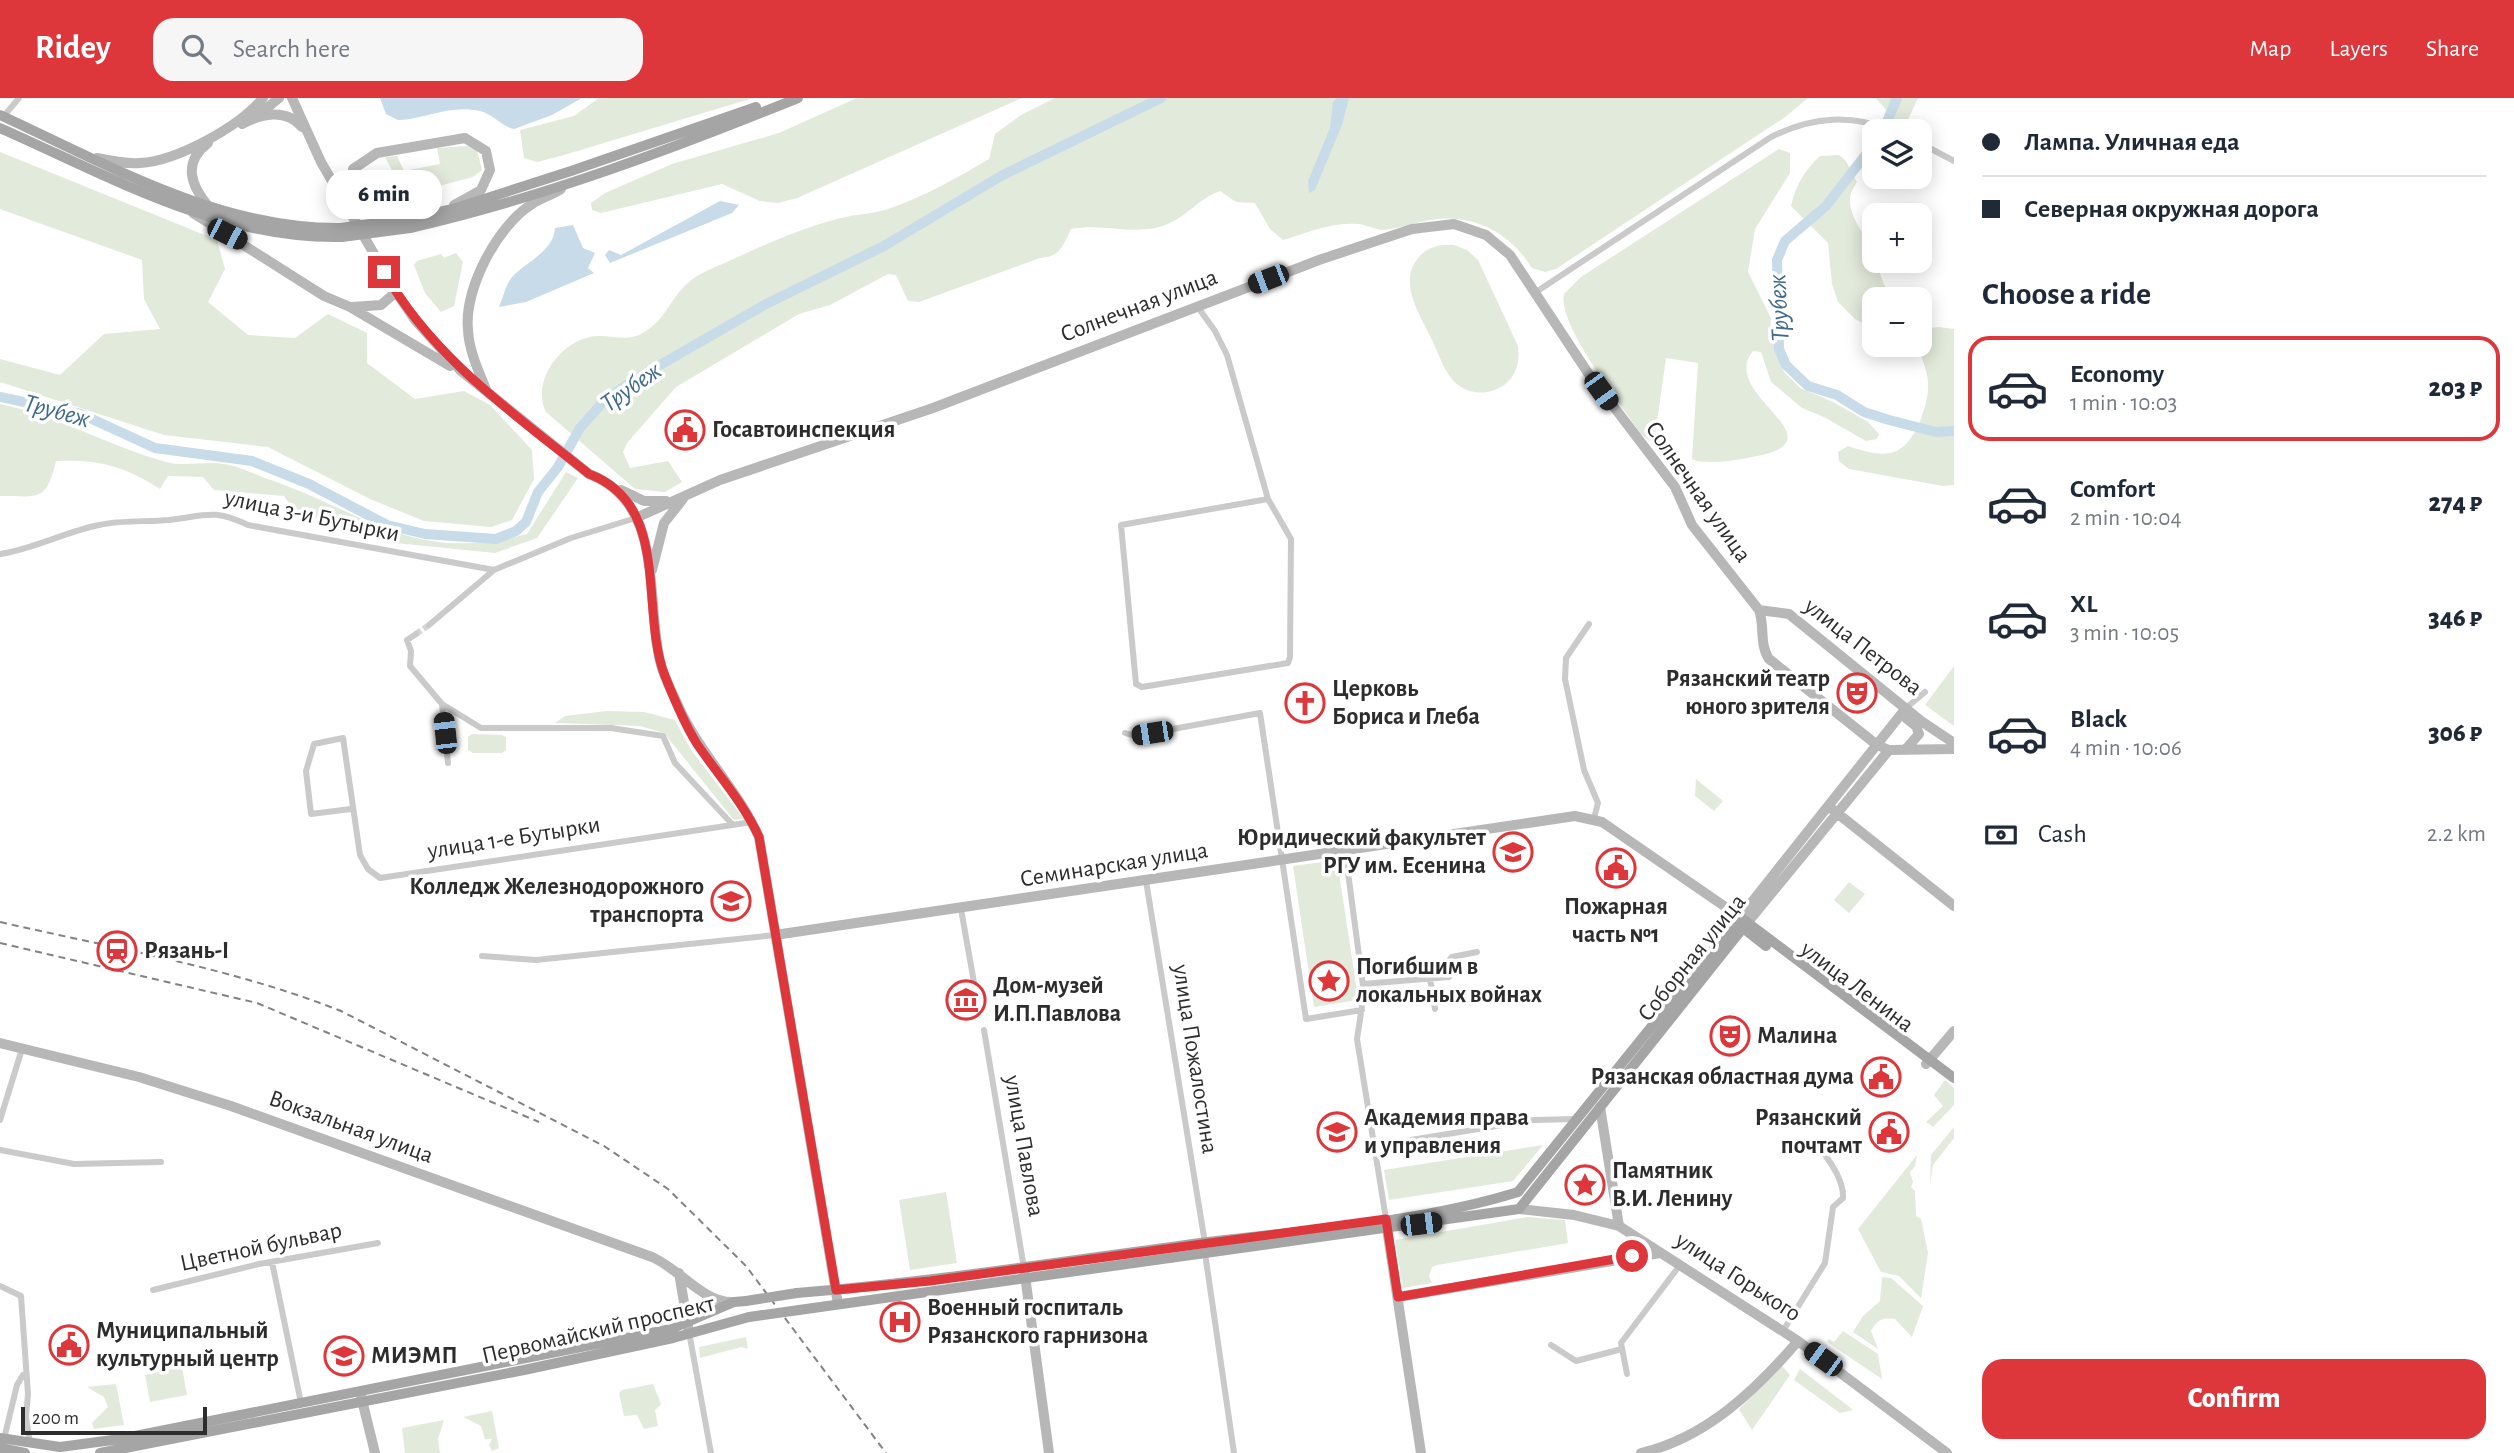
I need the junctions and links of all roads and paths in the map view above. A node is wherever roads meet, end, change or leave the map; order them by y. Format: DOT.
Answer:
graph roads {
  1 [pos="19,98"];
  2 [pos="262,98"];
  3 [pos="279,98"];
  4 [pos="292,98"];
  5 [pos="778,98"];
  6 [pos="798,98"];
  7 [pos="1,120"];
  8 [pos="251,120"];
  9 [pos="1862,122"];
  10 [pos="304,129"];
  11 [pos="1932,149"];
  12 [pos="89,157"];
  13 [pos="1954,161"];
  14 [pos="579,178"];
  15 [pos="209,208"];
  16 [pos="187,210"];
  17 [pos="348,210"];
  18 [pos="437,213"];
  19 [pos="408,224"];
  20 [pos="342,232"];
  21 [pos="396,292"];
  22 [pos="1535,292"];
  23 [pos="1197,306"];
  24 [pos="350,307"];
  25 [pos="460,370"];
  26 [pos="487,392"];
  27 [pos="609,481"];
  28 [pos="688,494"];
  29 [pos="676,499"];
  30 [pos="1269,499"];
  31 [pos="638,517"];
  32 [pos="0,554"];
  33 [pos="494,570"];
  34 [pos="650,581"];
  35 [pos="1759,610"];
  36 [pos="432,623"];
  37 [pos="1589,624"];
  38 [pos="416,634"];
  39 [pos="1924,692"];
  40 [pos="442,704"];
  41 [pos="1903,712"];
  42 [pos="1918,723"];
  43 [pos="1125,733"];
  44 [pos="1954,743"];
  45 [pos="1877,745"];
  46 [pos="1906,749"];
  47 [pos="1954,749"];
  48 [pos="1889,750"];
  49 [pos="448,762"];
  50 [pos="351,810"];
  51 [pos="1834,810"];
  52 [pos="1594,818"];
  53 [pos="752,822"];
  54 [pos="732,824"];
  55 [pos="1345,850"];
  56 [pos="1283,859"];
  57 [pos="1146,881"];
  58 [pos="1954,906"];
  59 [pos="961,909"];
  60 [pos="1741,923"];
  61 [pos="775,935"];
  62 [pos="1477,952"];
  63 [pos="482,956"];
  64 [pos="1430,979"];
  65 [pos="1363,984"];
  66 [pos="975,988"];
  67 [pos="1435,1009"];
  68 [pos="1363,1010"];
  69 [pos="984,1030"];
  70 [pos="1954,1031"];
  71 [pos="0,1043"];
  72 [pos="22,1049"];
  73 [pos="1928,1062"];
  74 [pos="1954,1078"];
  75 [pos="1954,1085"];
  76 [pos="1600,1107"];
  77 [pos="1579,1119"];
  78 [pos="0,1120"];
  79 [pos="1817,1145"];
  80 [pos="1374,1146"];
  81 [pos="0,1150"];
  82 [pos="161,1162"];
  83 [pos="1518,1192"];
  84 [pos="1519,1209"];
  85 [pos="1387,1224"];
  86 [pos="1619,1226"];
  87 [pos="378,1243"];
  88 [pos="1205,1248"];
  89 [pos="1660,1252"];
  90 [pos="272,1262"];
  91 [pos="1680,1265"];
  92 [pos="679,1272"];
  93 [pos="1026,1273"];
  94 [pos="0,1286"];
  95 [pos="700,1289"];
  96 [pos="153,1290"];
  97 [pos="836,1290"];
  98 [pos="684,1292"];
  99 [pos="1398,1297"];
  100 [pos="740,1301"];
  101 [pos="838,1304"];
  102 [pos="703,1315"];
  103 [pos="689,1327"];
  104 [pos="1783,1331"];
  105 [pos="1798,1340"];
  106 [pos="1551,1345"];
  107 [pos="1622,1349"];
  108 [pos="24,1373"];
  109 [pos="1627,1374"];
  110 [pos="360,1397"];
  111 [pos="301,1404"];
  112 [pos="1,1442"];
  113 [pos="28,1449"];
  114 [pos="80,1450"];
  115 [pos="1658,1451"];
  116 [pos="100,1453"];
  117 [pos="368,1453"];
  118 [pos="375,1453"];
  119 [pos="711,1453"];
  120 [pos="1049,1453"];
  121 [pos="1234,1453"];
  122 [pos="1421,1453"];
  123 [pos="1641,1453"];
  124 [pos="1947,1453"];
  1 -- 7 [label="street"];
  2 -- 12 [label="main road"];
  3 -- 8 [label="main road"];
  4 -- 10 [label="main road"];
  5 -- 18 [label="main road"];
  6 -- 14 [label="main road"];
  7 -- 12 [label="main road"];
  7 -- 16 [label="main road"];
  8 -- 10 [label="main road"];
  8 -- 15 [label="main road"];
  9 -- 22 [label="street"];
  10 -- 17 [label="main road"];
  11 -- 13 [label="street"];
  12 -- 15 [label="main road"];
  14 -- 19 [label="main road"];
  14 -- 26 [label="main road"];
  15 -- 20 [label="main road"];
  16 -- 20 [label="main road"];
  16 -- 24 [label="main road"];
  17 -- 18 [label="main road"];
  17 -- 21 [label="main road"];
  18 -- 19 [label="main road"];
  19 -- 20 [label="main road, bridge"];
  21 -- 24 [label="main road"];
  21 -- 25 [label="main road"];
  22 -- 23 [label="main road, Солнечная улица"];
  22 -- 35 [label="main road, Солнечная улица"];
  23 -- 28 [label="main road, Солнечная улица"];
  23 -- 30 [label="street"];
  24 -- 25 [label="main road"];
  25 -- 26 [label="main road"];
  26 -- 27 [label="main road"];
  27 -- 29 [label="main road"];
  27 -- 31 [label="main road"];
  28 -- 29 [label="main road, Солнечная улица"];
  28 -- 34 [label="main road"];
  29 -- 31 [label="main road, Солнечная улица"];
  30 -- 30 [label="street"];
  31 -- 33 [label="street"];
  31 -- 34 [label="main road"];
  32 -- 33 [label="street, улица 3-и Бутырки"];
  33 -- 36 [label="street"];
  34 -- 53 [label="main road"];
  35 -- 41 [label="main road, улица Петрова"];
  35 -- 45 [label="main road, улица Петрова"];
  37 -- 52 [label="street"];
  38 -- 40 [label="street"];
  39 -- 41 [label="street"];
  40 -- 49 [label="street"];
  40 -- 54 [label="street"];
  41 -- 42 [label="main road, улица Петрова"];
  41 -- 45 [label="main road, Соборная улица"];
  42 -- 44 [label="main road, улица Петрова"];
  42 -- 46 [label="main road"];
  43 -- 56 [label="street"];
  45 -- 48 [label="main road, улица Петрова"];
  45 -- 51 [label="main road, Соборная улица"];
  46 -- 47 [label="main road"];
  46 -- 48 [label="main road"];
  48 -- 51 [label="main road, Соборная улица"];
  50 -- 50 [label="street, улица 1-е Бутырки"];
  50 -- 54 [label="street, улица 1-е Бутырки"];
  51 -- 58 [label="main road"];
  51 -- 60 [label="main road, Соборная улица"];
  52 -- 55 [label="main road, Семинарская улица"];
  52 -- 60 [label="main road"];
  53 -- 54 [label="street, улица 1-е Бутырки"];
  53 -- 61 [label="main road"];
  55 -- 56 [label="main road, Семинарская улица"];
  55 -- 65 [label="street"];
  56 -- 57 [label="main road, Семинарская улица"];
  56 -- 68 [label="street"];
  57 -- 59 [label="main road, Семинарская улица"];
  57 -- 88 [label="street, улица Пожалостина"];
  59 -- 61 [label="main road, Семинарская улица"];
  59 -- 66 [label="street"];
  60 -- 73 [label="main road, улица Ленина"];
  60 -- 76 [label="main road, Соборная улица"];
  60 -- 77 [label="main road, Соборная улица"];
  61 -- 63 [label="street, Семинарская улица"];
  61 -- 97 [label="main road"];
  62 -- 64 [label="street"];
  64 -- 65 [label="street"];
  64 -- 67 [label="street"];
  65 -- 68 [label="street"];
  68 -- 80 [label="street"];
  69 -- 93 [label="street, улица Павлова"];
  70 -- 73 [label="main road"];
  71 -- 72 [label="main road, Вокзальная улица"];
  72 -- 78 [label="street"];
  72 -- 92 [label="main road, Вокзальная улица"];
  73 -- 74 [label="main road, улица Ленина"];
  73 -- 75 [label="main road, улица Ленина"];
  76 -- 84 [label="main road, Соборная улица"];
  76 -- 86 [label="main road"];
  77 -- 80 [label="street"];
  77 -- 83 [label="main road, Соборная улица"];
  79 -- 104 [label="street"];
  80 -- 85 [label="street"];
  81 -- 82 [label="street"];
  83 -- 85 [label="main road, Первомайский проспект"];
  84 -- 85 [label="main road, Первомайский проспект"];
  84 -- 86 [label="main road, улица Горького"];
  85 -- 88 [label="main road, Первомайский проспект"];
  85 -- 99 [label="main road"];
  86 -- 89 [label="main road, улица Горького"];
  87 -- 90 [label="street, Цветной бульвар"];
  88 -- 93 [label="main road, Первомайский проспект"];
  88 -- 121 [label="street, улица Пожалостина"];
  89 -- 91 [label="main road, улица Горького"];
  89 -- 99 [label="main road"];
  90 -- 96 [label="street, Цветной бульвар"];
  90 -- 111 [label="street"];
  91 -- 104 [label="main road, улица Горького"];
  91 -- 107 [label="street"];
  92 -- 95 [label="main road, Вокзальная улица"];
  92 -- 98 [label="main road"];
  93 -- 97 [label="main road, Первомайский проспект"];
  93 -- 101 [label="main road, Первомайский проспект"];
  93 -- 120 [label="main road, улица Павлова"];
  94 -- 108 [label="street"];
  95 -- 98 [label="main road"];
  95 -- 100 [label="main road, Вокзальная улица"];
  95 -- 102 [label="main road"];
  97 -- 100 [label="main road, Первомайский проспект, bridge"];
  97 -- 101 [label="main road"];
  98 -- 103 [label="main road"];
  99 -- 122 [label="main road"];
  100 -- 102 [label="main road, Первомайский проспект"];
  101 -- 103 [label="main road, Первомайский проспект, bridge"];
  102 -- 103 [label="main road, Первомайский проспект"];
  103 -- 110 [label="main road, Первомайский проспект"];
  103 -- 119 [label="street"];
  104 -- 105 [label="main road, улица Горького"];
  105 -- 115 [label="main road"];
  105 -- 124 [label="main road, улица Горького"];
  106 -- 107 [label="street"];
  107 -- 109 [label="street"];
  108 -- 112 [label="street"];
  108 -- 113 [label="street"];
  110 -- 111 [label="main road, Первомайский проспект"];
  110 -- 116 [label="main road, Первомайский проспект"];
  110 -- 117 [label="main road"];
  110 -- 118 [label="main road"];
  111 -- 114 [label="main road, Первомайский проспект"];
  112 -- 113 [label="main road, Первомайский проспект"];
  113 -- 114 [label="main road, Первомайский проспект"];
  115 -- 123 [label="main road"];
}
